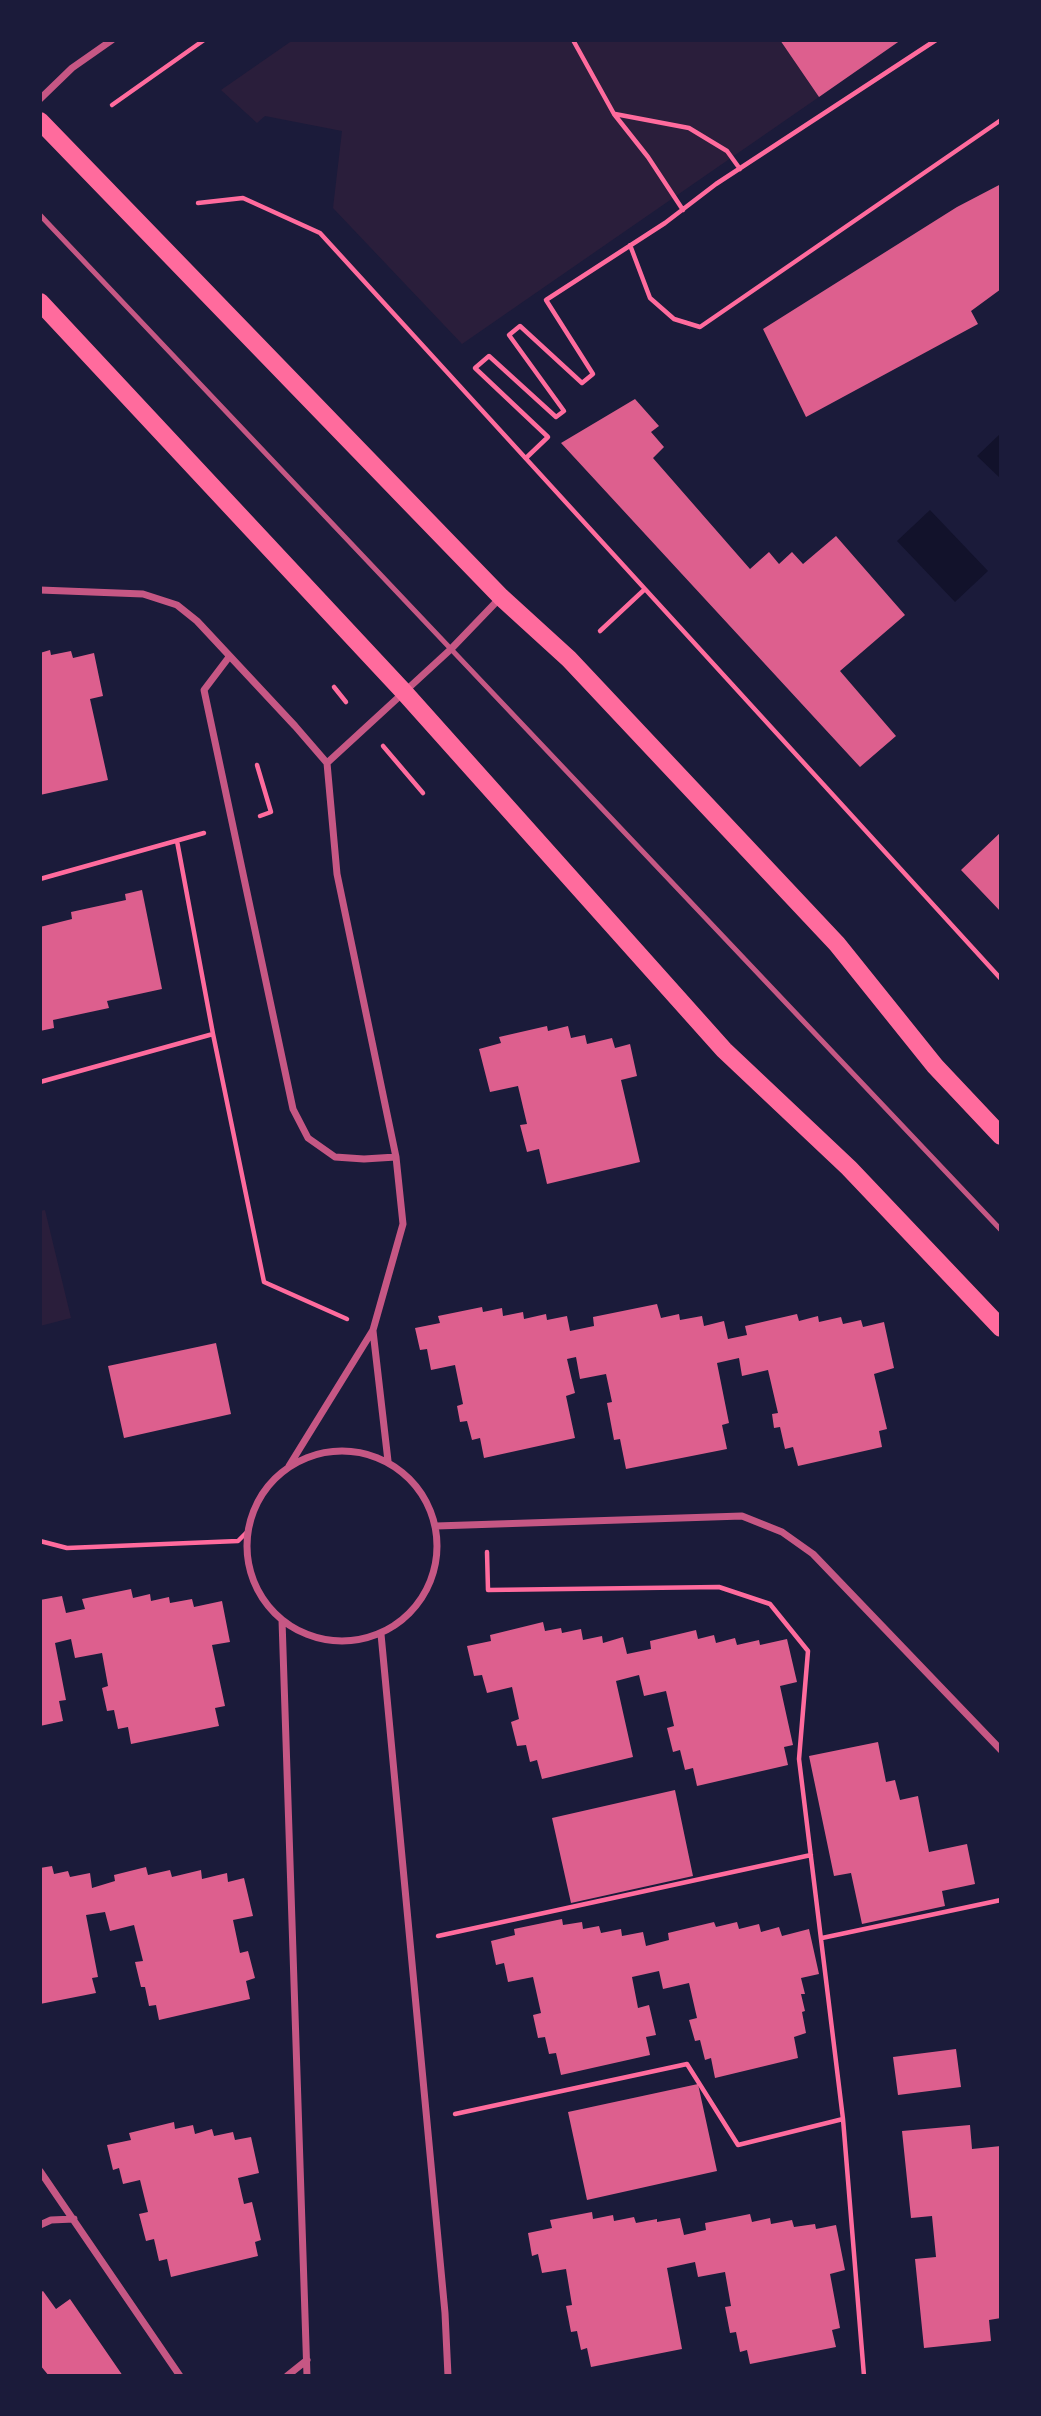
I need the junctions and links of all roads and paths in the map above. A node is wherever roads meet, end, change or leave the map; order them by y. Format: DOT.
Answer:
graph roads {
  1 [pos="112,40"];
  2 [pos="204,40"];
  3 [pos="573,40"];
  4 [pos="936,40"];
  5 [pos="40,99"];
  6 [pos="112,106"];
  7 [pos="614,114"];
  8 [pos="1001,120"];
  9 [pos="40,121"];
  10 [pos="740,169"];
  11 [pos="198,203"];
  12 [pos="683,210"];
  13 [pos="40,215"];
  14 [pos="630,245"];
  15 [pos="40,302"];
  16 [pos="526,458"];
  17 [pos="645,589"];
  18 [pos="40,590"];
  19 [pos="501,597"];
  20 [pos="600,631"];
  21 [pos="451,649"];
  22 [pos="229,657"];
  23 [pos="334,687"];
  24 [pos="404,692"];
  25 [pos="346,702"];
  26 [pos="381,743"];
  27 [pos="327,763"];
  28 [pos="423,793"];
  29 [pos="234,824"];
  30 [pos="177,841"];
  31 [pos="40,879"];
  32 [pos="1001,979"];
  33 [pos="213,1034"];
  34 [pos="40,1082"];
  35 [pos="1001,1136"];
  36 [pos="396,1157"];
  37 [pos="1001,1230"];
  38 [pos="1001,1328"];
  39 [pos="373,1331"];
  40 [pos="388,1461"];
  41 [pos="289,1466"];
  42 [pos="487,1524"];
  43 [pos="436,1526"];
  44 [pos="248,1531"];
  45 [pos="40,1541"];
  46 [pos="282,1620"];
  47 [pos="381,1634"];
  48 [pos="1001,1749"];
  49 [pos="811,1855"];
  50 [pos="1001,1900"];
  51 [pos="822,1938"];
  52 [pos="410,1942"];
  53 [pos="843,2119"];
  54 [pos="427,2121"];
  55 [pos="40,2171"];
  56 [pos="74,2219"];
  57 [pos="40,2225"];
  58 [pos="307,2360"];
  59 [pos="180,2376"];
  60 [pos="287,2376"];
  61 [pos="307,2376"];
  62 [pos="448,2376"];
  63 [pos="864,2376"];
  1 -- 5 [label="street"];
  2 -- 6 [label="path"];
  3 -- 7 [label="path"];
  4 -- 10 [label="path"];
  7 -- 10 [label="path"];
  7 -- 12 [label="path"];
  8 -- 14 [label="path"];
  9 -- 19 [label="main road"];
  10 -- 12 [label="path"];
  11 -- 16 [label="path"];
  12 -- 14 [label="path"];
  13 -- 21 [label="lane"];
  14 -- 16 [label="path"];
  15 -- 24 [label="main road"];
  16 -- 17 [label="path"];
  17 -- 20 [label="path"];
  17 -- 32 [label="path"];
  18 -- 22 [label="street"];
  19 -- 21 [label="street"];
  19 -- 35 [label="main road"];
  21 -- 24 [label="street"];
  21 -- 37 [label="lane"];
  22 -- 27 [label="street"];
  22 -- 29 [label="street"];
  23 -- 25 [label="path"];
  24 -- 27 [label="street"];
  24 -- 38 [label="main road"];
  26 -- 28 [label="path"];
  27 -- 36 [label="street"];
  29 -- 30 [label="path"];
  29 -- 36 [label="street"];
  30 -- 31 [label="path"];
  30 -- 33 [label="path"];
  33 -- 34 [label="path"];
  33 -- 39 [label="path"];
  36 -- 39 [label="street"];
  39 -- 40 [label="street"];
  39 -- 41 [label="street"];
  40 -- 41 [label="street"];
  40 -- 43 [label="street"];
  41 -- 44 [label="street"];
  42 -- 43 [label="street"];
  42 -- 48 [label="street"];
  42 -- 49 [label="path"];
  43 -- 47 [label="street"];
  44 -- 45 [label="path"];
  44 -- 46 [label="street"];
  46 -- 47 [label="street"];
  46 -- 58 [label="street"];
  47 -- 52 [label="street"];
  49 -- 51 [label="path"];
  49 -- 52 [label="path"];
  50 -- 51 [label="path"];
  51 -- 53 [label="path"];
  52 -- 54 [label="street"];
  53 -- 54 [label="path"];
  53 -- 63 [label="path"];
  54 -- 62 [label="street"];
  55 -- 56 [label="street"];
  56 -- 57 [label="street"];
  56 -- 59 [label="street"];
  58 -- 60 [label="street"];
  58 -- 61 [label="street"];
}
